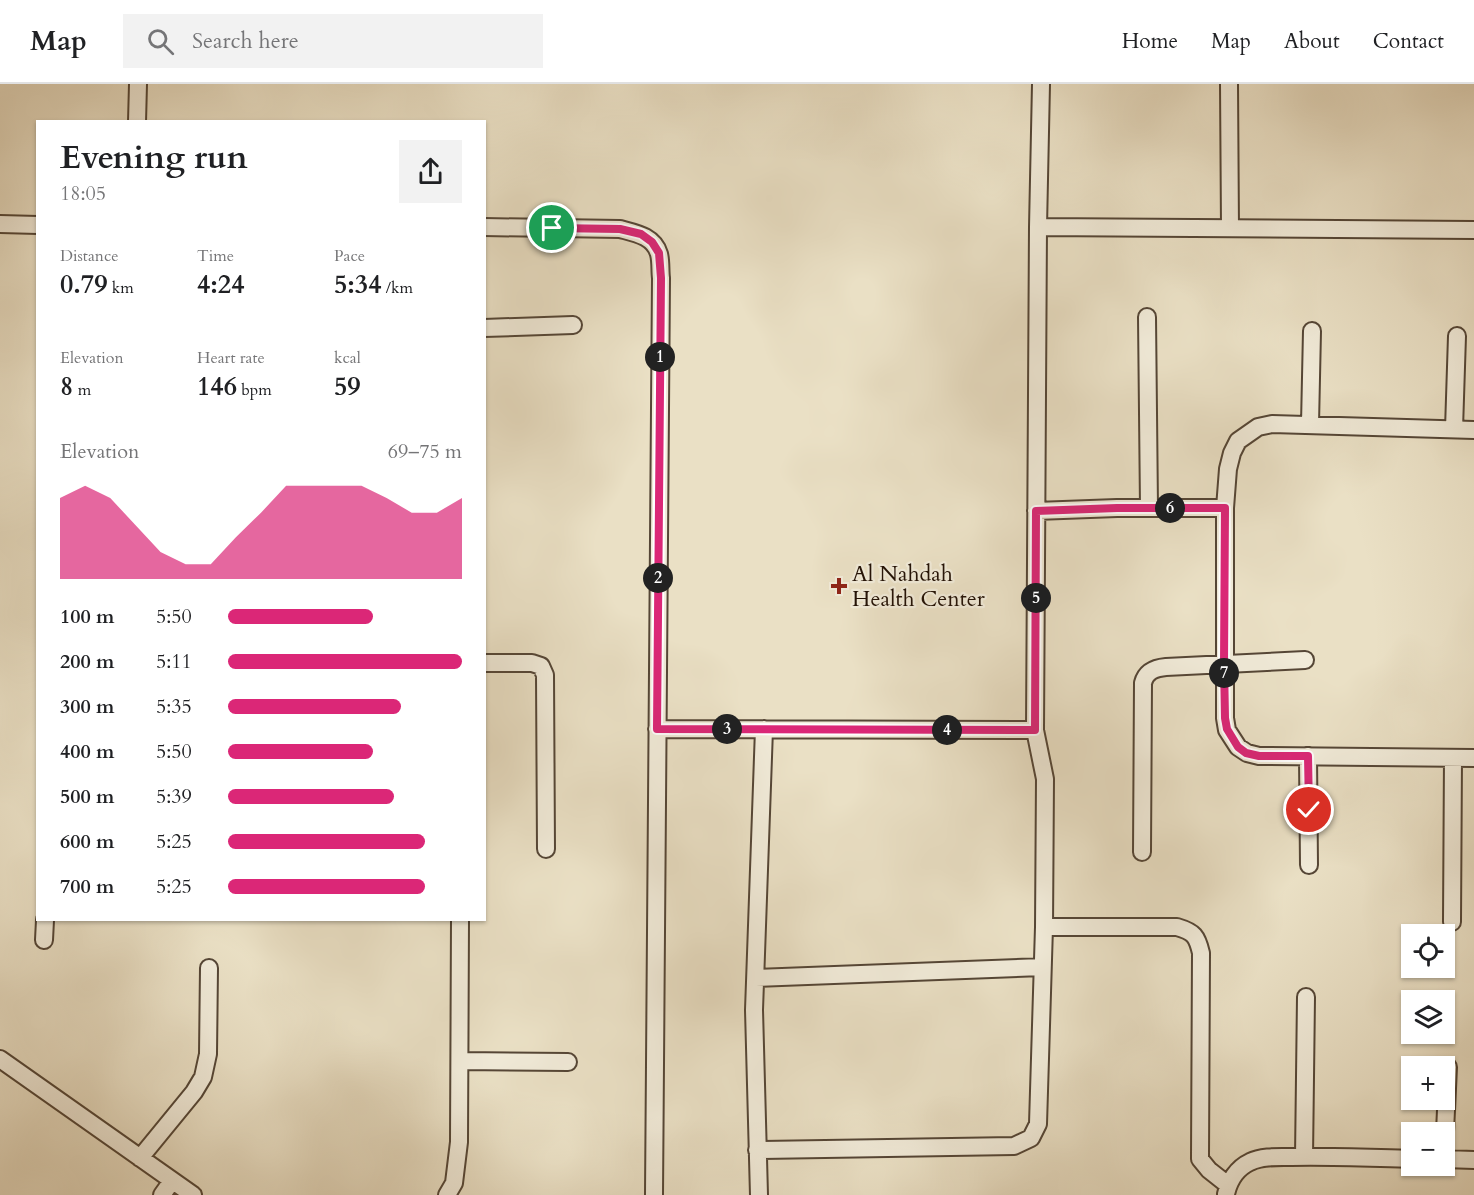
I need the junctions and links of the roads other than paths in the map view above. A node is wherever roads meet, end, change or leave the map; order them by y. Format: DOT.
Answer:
graph roads {
  1 [pos="138,84"];
  2 [pos="1041,84"];
  3 [pos="1229,84"];
  4 [pos="137,120"];
  5 [pos="0,224"];
  6 [pos="36,225"];
  7 [pos="486,227"];
  8 [pos="1038,227"];
  9 [pos="1230,228"];
  10 [pos="1474,230"];
  11 [pos="1147,317"];
  12 [pos="573,325"];
  13 [pos="486,327"];
  14 [pos="1312,331"];
  15 [pos="1457,336"];
  16 [pos="1310,424"];
  17 [pos="1454,429"];
  18 [pos="1474,430"];
  19 [pos="1149,508"];
  20 [pos="1225,508"];
  21 [pos="1036,511"];
  22 [pos="1305,660"];
  23 [pos="486,663"];
  24 [pos="1224,664"];
  25 [pos="657,729"];
  26 [pos="764,729"];
  27 [pos="1035,730"];
  28 [pos="1308,756"];
  29 [pos="1453,758"];
  30 [pos="1474,758"];
  31 [pos="546,849"];
  32 [pos="1142,852"];
  33 [pos="1310,865"];
  34 [pos="45,921"];
  35 [pos="460,921"];
  36 [pos="1452,922"];
  37 [pos="1044,927"];
  38 [pos="44,940"];
  39 [pos="209,968"];
  40 [pos="1042,968"];
  41 [pos="756,978"];
  42 [pos="1306,997"];
  43 [pos="0,1059"];
  44 [pos="460,1061"];
  45 [pos="568,1062"];
  46 [pos="757,1150"];
  47 [pos="1304,1157"];
  48 [pos="140,1158"];
  49 [pos="1401,1159"];
  50 [pos="1455,1159"];
  51 [pos="1474,1160"];
  52 [pos="172,1181"];
  53 [pos="1227,1190"];
  54 [pos="162,1195"];
  55 [pos="193,1195"];
  56 [pos="447,1195"];
  57 [pos="654,1195"];
  58 [pos="759,1195"];
  1 -- 4 [label="street"];
  2 -- 8 [label="street"];
  3 -- 9 [label="street"];
  5 -- 6 [label="street"];
  7 -- 25 [label="street"];
  8 -- 9 [label="street"];
  8 -- 21 [label="street"];
  9 -- 10 [label="street"];
  11 -- 19 [label="street"];
  12 -- 13 [label="street"];
  14 -- 16 [label="street"];
  15 -- 17 [label="street"];
  16 -- 17 [label="street"];
  16 -- 20 [label="street"];
  17 -- 18 [label="street"];
  19 -- 20 [label="street"];
  19 -- 21 [label="street"];
  20 -- 24 [label="street"];
  21 -- 27 [label="street"];
  22 -- 24 [label="street"];
  23 -- 31 [label="street"];
  24 -- 28 [label="street"];
  24 -- 32 [label="street"];
  25 -- 26 [label="street"];
  25 -- 57 [label="street"];
  26 -- 27 [label="street"];
  26 -- 41 [label="street"];
  27 -- 37 [label="street"];
  28 -- 29 [label="street"];
  28 -- 33 [label="street"];
  29 -- 30 [label="street"];
  29 -- 36 [label="street"];
  34 -- 38 [label="street"];
  35 -- 44 [label="street"];
  37 -- 40 [label="street"];
  37 -- 53 [label="street"];
  39 -- 48 [label="street"];
  40 -- 41 [label="street"];
  40 -- 46 [label="street"];
  41 -- 46 [label="street"];
  42 -- 47 [label="street"];
  43 -- 48 [label="street"];
  44 -- 45 [label="street"];
  44 -- 56 [label="street"];
  46 -- 58 [label="street"];
  47 -- 49 [label="street"];
  47 -- 53 [label="street"];
  48 -- 52 [label="street"];
  50 -- 51 [label="street"];
  52 -- 54 [label="street"];
  52 -- 55 [label="street"];
}
